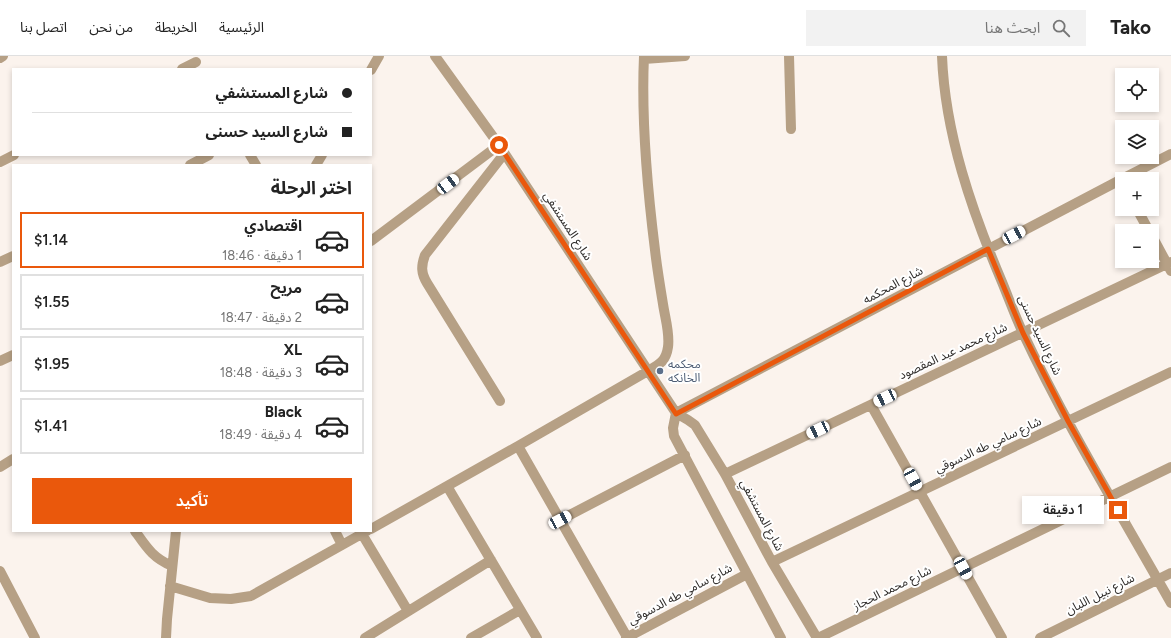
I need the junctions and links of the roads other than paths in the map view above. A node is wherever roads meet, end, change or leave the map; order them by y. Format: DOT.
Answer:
graph roads {
  1 [pos="3,56"];
  2 [pos="379,56"];
  3 [pos="435,56"];
  4 [pos="685,56"];
  5 [pos="789,56"];
  6 [pos="942,56"];
  7 [pos="0,58"];
  8 [pos="644,58"];
  9 [pos="196,62"];
  10 [pos="184,68"];
  11 [pos="372,68"];
  12 [pos="791,130"];
  13 [pos="502,150"];
  14 [pos="1171,154"];
  15 [pos="12,156"];
  16 [pos="207,156"];
  17 [pos="0,162"];
  18 [pos="192,164"];
  19 [pos="1137,172"];
  20 [pos="1115,184"];
  21 [pos="372,240"];
  22 [pos="1159,248"];
  23 [pos="988,249"];
  24 [pos="12,256"];
  25 [pos="0,262"];
  26 [pos="1170,266"];
  27 [pos="1023,333"];
  28 [pos="12,356"];
  29 [pos="0,362"];
  30 [pos="648,371"];
  31 [pos="1171,372"];
  32 [pos="500,401"];
  33 [pos="871,405"];
  34 [pos="676,414"];
  35 [pos="1068,421"];
  36 [pos="518,446"];
  37 [pos="685,455"];
  38 [pos="12,460"];
  39 [pos="0,467"];
  40 [pos="1171,467"];
  41 [pos="725,474"];
  42 [pos="448,486"];
  43 [pos="920,491"];
  44 [pos="1110,496"];
  45 [pos="560,520"];
  46 [pos="372,528"];
  47 [pos="136,532"];
  48 [pos="176,532"];
  49 [pos="335,532"];
  50 [pos="364,533"];
  51 [pos="342,545"];
  52 [pos="491,560"];
  53 [pos="772,562"];
  54 [pos="172,566"];
  55 [pos="963,568"];
  56 [pos="0,571"];
  57 [pos="1171,573"];
  58 [pos="747,574"];
  59 [pos="1158,579"];
  60 [pos="170,586"];
  61 [pos="1171,603"];
  62 [pos="520,610"];
  63 [pos="408,611"];
  64 [pos="379,634"];
  65 [pos="30,636"];
  66 [pos="166,638"];
  67 [pos="365,638"];
  68 [pos="471,638"];
  69 [pos="537,638"];
  70 [pos="626,638"];
  71 [pos="781,638"];
  72 [pos="818,638"];
  73 [pos="1002,638"];
  74 [pos="1040,638"];
  1 -- 7 [label="street"];
  2 -- 11 [label="street"];
  3 -- 13 [label="street, شارع المستشفي"];
  4 -- 8 [label="street"];
  5 -- 12 [label="street"];
  6 -- 23 [label="street, شارع السيد حسنى"];
  8 -- 30 [label="street"];
  9 -- 10 [label="street"];
  13 -- 21 [label="street"];
  13 -- 30 [label="street, شارع المستشفي"];
  13 -- 32 [label="street"];
  14 -- 19 [label="street, شارع المحكمه"];
  15 -- 17 [label="street"];
  16 -- 18 [label="street"];
  20 -- 23 [label="street, شارع المحكمه"];
  22 -- 26 [label="street"];
  23 -- 27 [label="street, شارع السيد حسنى"];
  23 -- 34 [label="street, شارع المحكمه"];
  24 -- 25 [label="street"];
  26 -- 27 [label="street, شارع محمد عبد المقصود"];
  27 -- 33 [label="street, شارع محمد عبد المقصود"];
  27 -- 35 [label="street, شارع السيد حسنى"];
  28 -- 29 [label="street"];
  30 -- 34 [label="street, شارع المستشفي"];
  30 -- 36 [label="street"];
  31 -- 35 [label="street, شارع سامي طه الدسوقي"];
  33 -- 41 [label="street, شارع محمد عبد المقصود"];
  33 -- 43 [label="street"];
  34 -- 37 [label="street"];
  34 -- 41 [label="street, شارع المستشفي"];
  35 -- 43 [label="street, شارع سامي طه الدسوقي"];
  35 -- 44 [label="street, شارع السيد حسنى"];
  36 -- 42 [label="street"];
  36 -- 45 [label="street"];
  37 -- 45 [label="street"];
  37 -- 58 [label="street"];
  38 -- 39 [label="street"];
  40 -- 44 [label="street, شارع محمد الحجاز"];
  41 -- 53 [label="street, شارع المستشفي"];
  42 -- 46 [label="street"];
  42 -- 52 [label="street"];
  43 -- 53 [label="street, شارع سامي طه الدسوقي"];
  43 -- 55 [label="street"];
  44 -- 55 [label="street, شارع محمد الحجاز"];
  44 -- 59 [label="street, شارع السيد حسنى"];
  45 -- 70 [label="street"];
  47 -- 54 [label="street"];
  48 -- 54 [label="street"];
  49 -- 51 [label="street"];
  50 -- 51 [label="street"];
  50 -- 63 [label="street"];
  51 -- 60 [label="street"];
  52 -- 62 [label="street"];
  52 -- 63 [label="street"];
  53 -- 72 [label="street, شارع المستشفي"];
  54 -- 60 [label="street"];
  55 -- 72 [label="street, شارع محمد الحجاز"];
  55 -- 73 [label="street"];
  56 -- 65 [label="street"];
  57 -- 59 [label="street, شارع نبيل اللبان"];
  58 -- 70 [label="street, شارع سامي طه الدسوقي"];
  58 -- 71 [label="street"];
  59 -- 61 [label="street, شارع السيد حسنى"];
  59 -- 74 [label="street, شارع نبيل اللبان"];
  60 -- 66 [label="street"];
  62 -- 68 [label="street"];
  62 -- 69 [label="street"];
  63 -- 64 [label="street"];
  64 -- 67 [label="street"];
}
